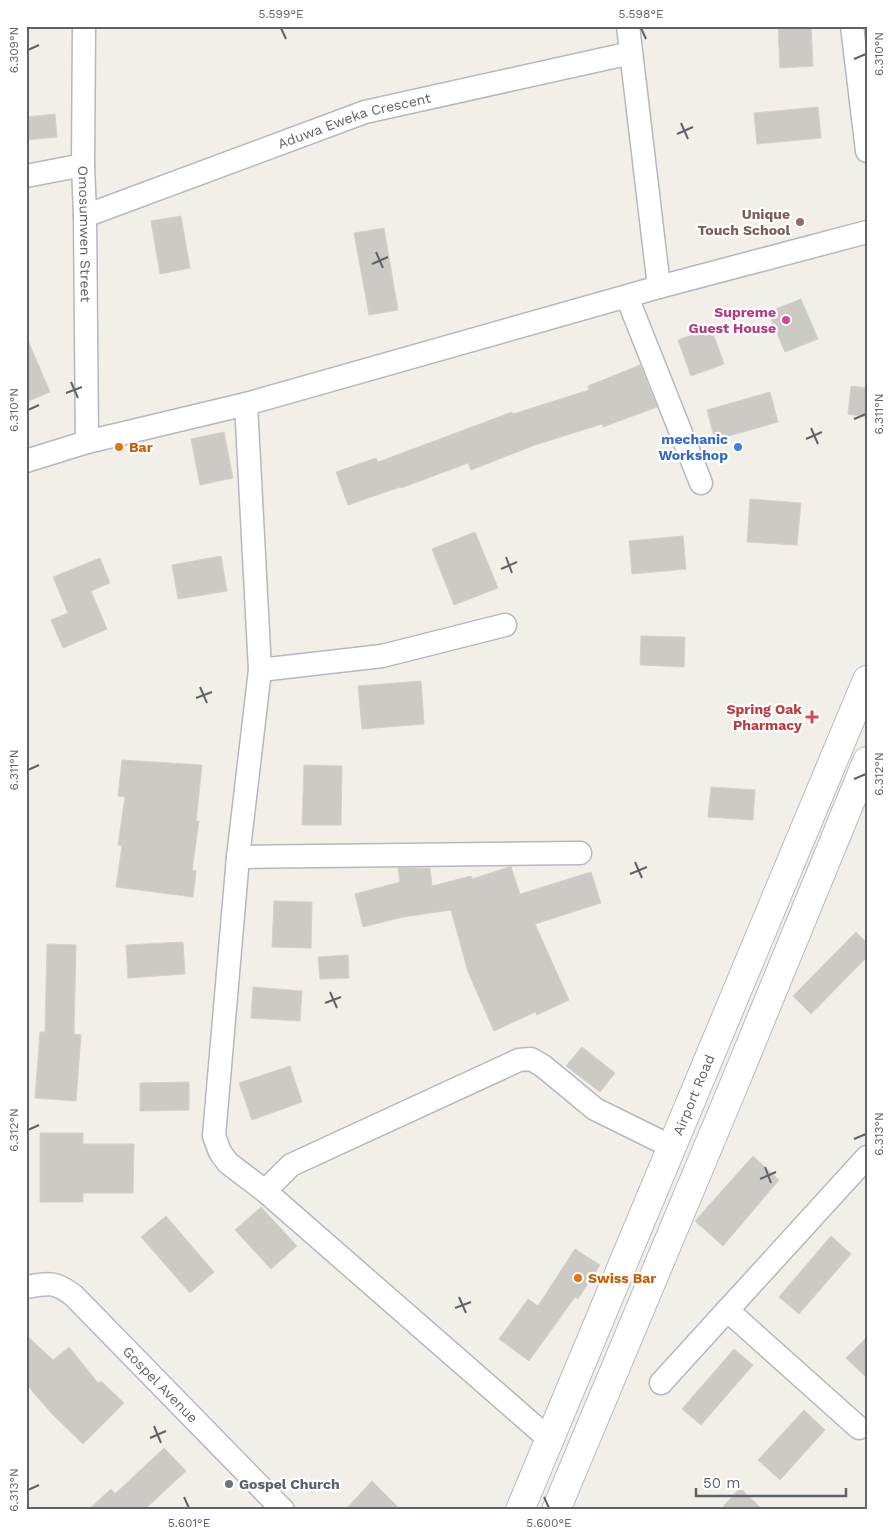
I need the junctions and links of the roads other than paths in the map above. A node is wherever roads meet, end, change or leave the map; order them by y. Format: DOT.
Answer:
graph roads {
  1 [pos="84,26"];
  2 [pos="628,26"];
  3 [pos="852,26"];
  4 [pos="631,53"];
  5 [pos="867,151"];
  6 [pos="83,164"];
  7 [pos="26,176"];
  8 [pos="86,216"];
  9 [pos="867,232"];
  10 [pos="659,287"];
  11 [pos="627,297"];
  12 [pos="246,404"];
  13 [pos="87,442"];
  14 [pos="26,461"];
  15 [pos="702,483"];
  16 [pos="505,626"];
  17 [pos="260,670"];
  18 [pos="867,680"];
  19 [pos="867,761"];
  20 [pos="580,853"];
  21 [pos="238,856"];
  22 [pos="672,1147"];
  23 [pos="867,1157"];
  24 [pos="265,1191"];
  25 [pos="26,1287"];
  26 [pos="727,1310"];
  27 [pos="661,1383"];
  28 [pos="859,1428"];
  29 [pos="549,1439"];
  30 [pos="283,1510"];
  31 [pos="520,1510"];
  32 [pos="556,1510"];
  1 -- 6 [label="street, Omosumwen Street"];
  2 -- 4 [label="street"];
  3 -- 5 [label="street"];
  4 -- 8 [label="street, Aduwa Eweka Crescent"];
  4 -- 10 [label="street"];
  6 -- 7 [label="street"];
  6 -- 8 [label="street, Omosumwen Street"];
  8 -- 13 [label="street, Omosumwen Street"];
  9 -- 10 [label="street"];
  10 -- 11 [label="street"];
  11 -- 12 [label="street"];
  11 -- 15 [label="street"];
  12 -- 13 [label="street"];
  12 -- 17 [label="street"];
  13 -- 14 [label="street"];
  16 -- 17 [label="street"];
  17 -- 21 [label="street"];
  18 -- 22 [label="main road, Airport Road"];
  19 -- 32 [label="main road"];
  20 -- 21 [label="street"];
  21 -- 24 [label="street"];
  22 -- 24 [label="street"];
  22 -- 29 [label="main road, Airport Road"];
  23 -- 26 [label="street"];
  24 -- 29 [label="street"];
  25 -- 30 [label="street, Gospel Avenue"];
  26 -- 27 [label="street"];
  26 -- 28 [label="street"];
  29 -- 31 [label="main road, Airport Road"];
}
